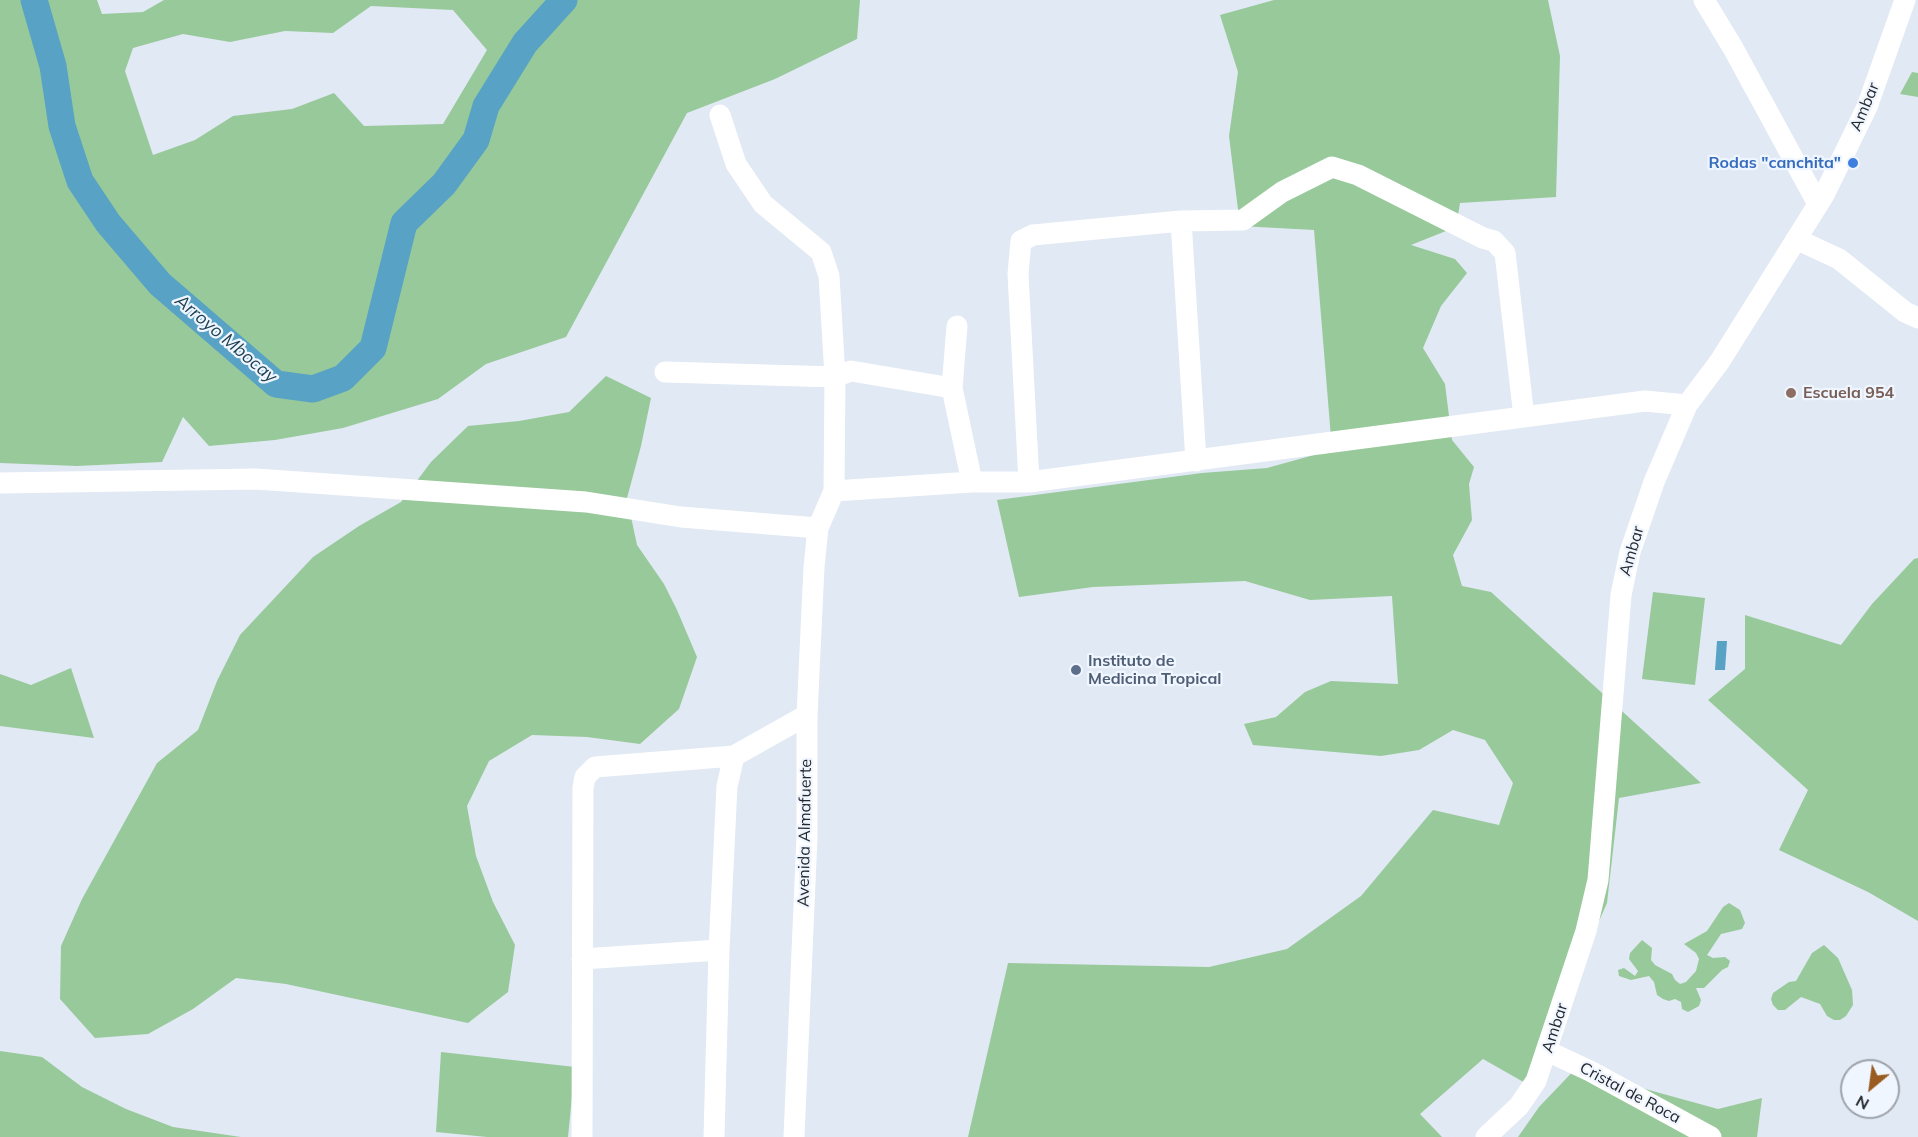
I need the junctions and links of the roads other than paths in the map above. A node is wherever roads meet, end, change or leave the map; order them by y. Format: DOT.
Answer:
graph roads {
  1 [pos="1704,0"];
  2 [pos="1905,0"];
  3 [pos="720,115"];
  4 [pos="1818,204"];
  5 [pos="1181,221"];
  6 [pos="1796,239"];
  7 [pos="1918,318"];
  8 [pos="957,326"];
  9 [pos="665,372"];
  10 [pos="835,377"];
  11 [pos="952,388"];
  12 [pos="1687,405"];
  13 [pos="1524,417"];
  14 [pos="1196,460"];
  15 [pos="972,482"];
  16 [pos="1029,482"];
  17 [pos="0,483"];
  18 [pos="834,491"];
  19 [pos="818,528"];
  20 [pos="807,715"];
  21 [pos="734,756"];
  22 [pos="719,950"];
  23 [pos="582,959"];
  24 [pos="1547,1051"];
  25 [pos="582,1137"];
  26 [pos="714,1137"];
  27 [pos="794,1137"];
  28 [pos="1486,1137"];
  29 [pos="1711,1137"];
  1 -- 4 [label="street"];
  2 -- 4 [label="street, Ambar"];
  3 -- 10 [label="street"];
  4 -- 6 [label="street, Ambar"];
  5 -- 13 [label="street"];
  5 -- 14 [label="street"];
  5 -- 16 [label="street"];
  6 -- 7 [label="street"];
  6 -- 12 [label="street, Ambar"];
  8 -- 11 [label="street"];
  9 -- 10 [label="street"];
  10 -- 11 [label="street"];
  10 -- 18 [label="street"];
  11 -- 15 [label="street"];
  12 -- 13 [label="street"];
  12 -- 24 [label="street, Ambar"];
  13 -- 14 [label="street"];
  14 -- 16 [label="street"];
  15 -- 16 [label="street"];
  15 -- 18 [label="street"];
  17 -- 19 [label="street"];
  18 -- 19 [label="street"];
  19 -- 20 [label="street, Avenida Almafuerte"];
  20 -- 21 [label="street"];
  20 -- 27 [label="street, Avenida Almafuerte"];
  21 -- 22 [label="street"];
  21 -- 23 [label="street"];
  22 -- 23 [label="street"];
  22 -- 26 [label="street"];
  23 -- 25 [label="street"];
  24 -- 28 [label="street, Ambar"];
  24 -- 29 [label="street, Cristal de Roca"];
}
